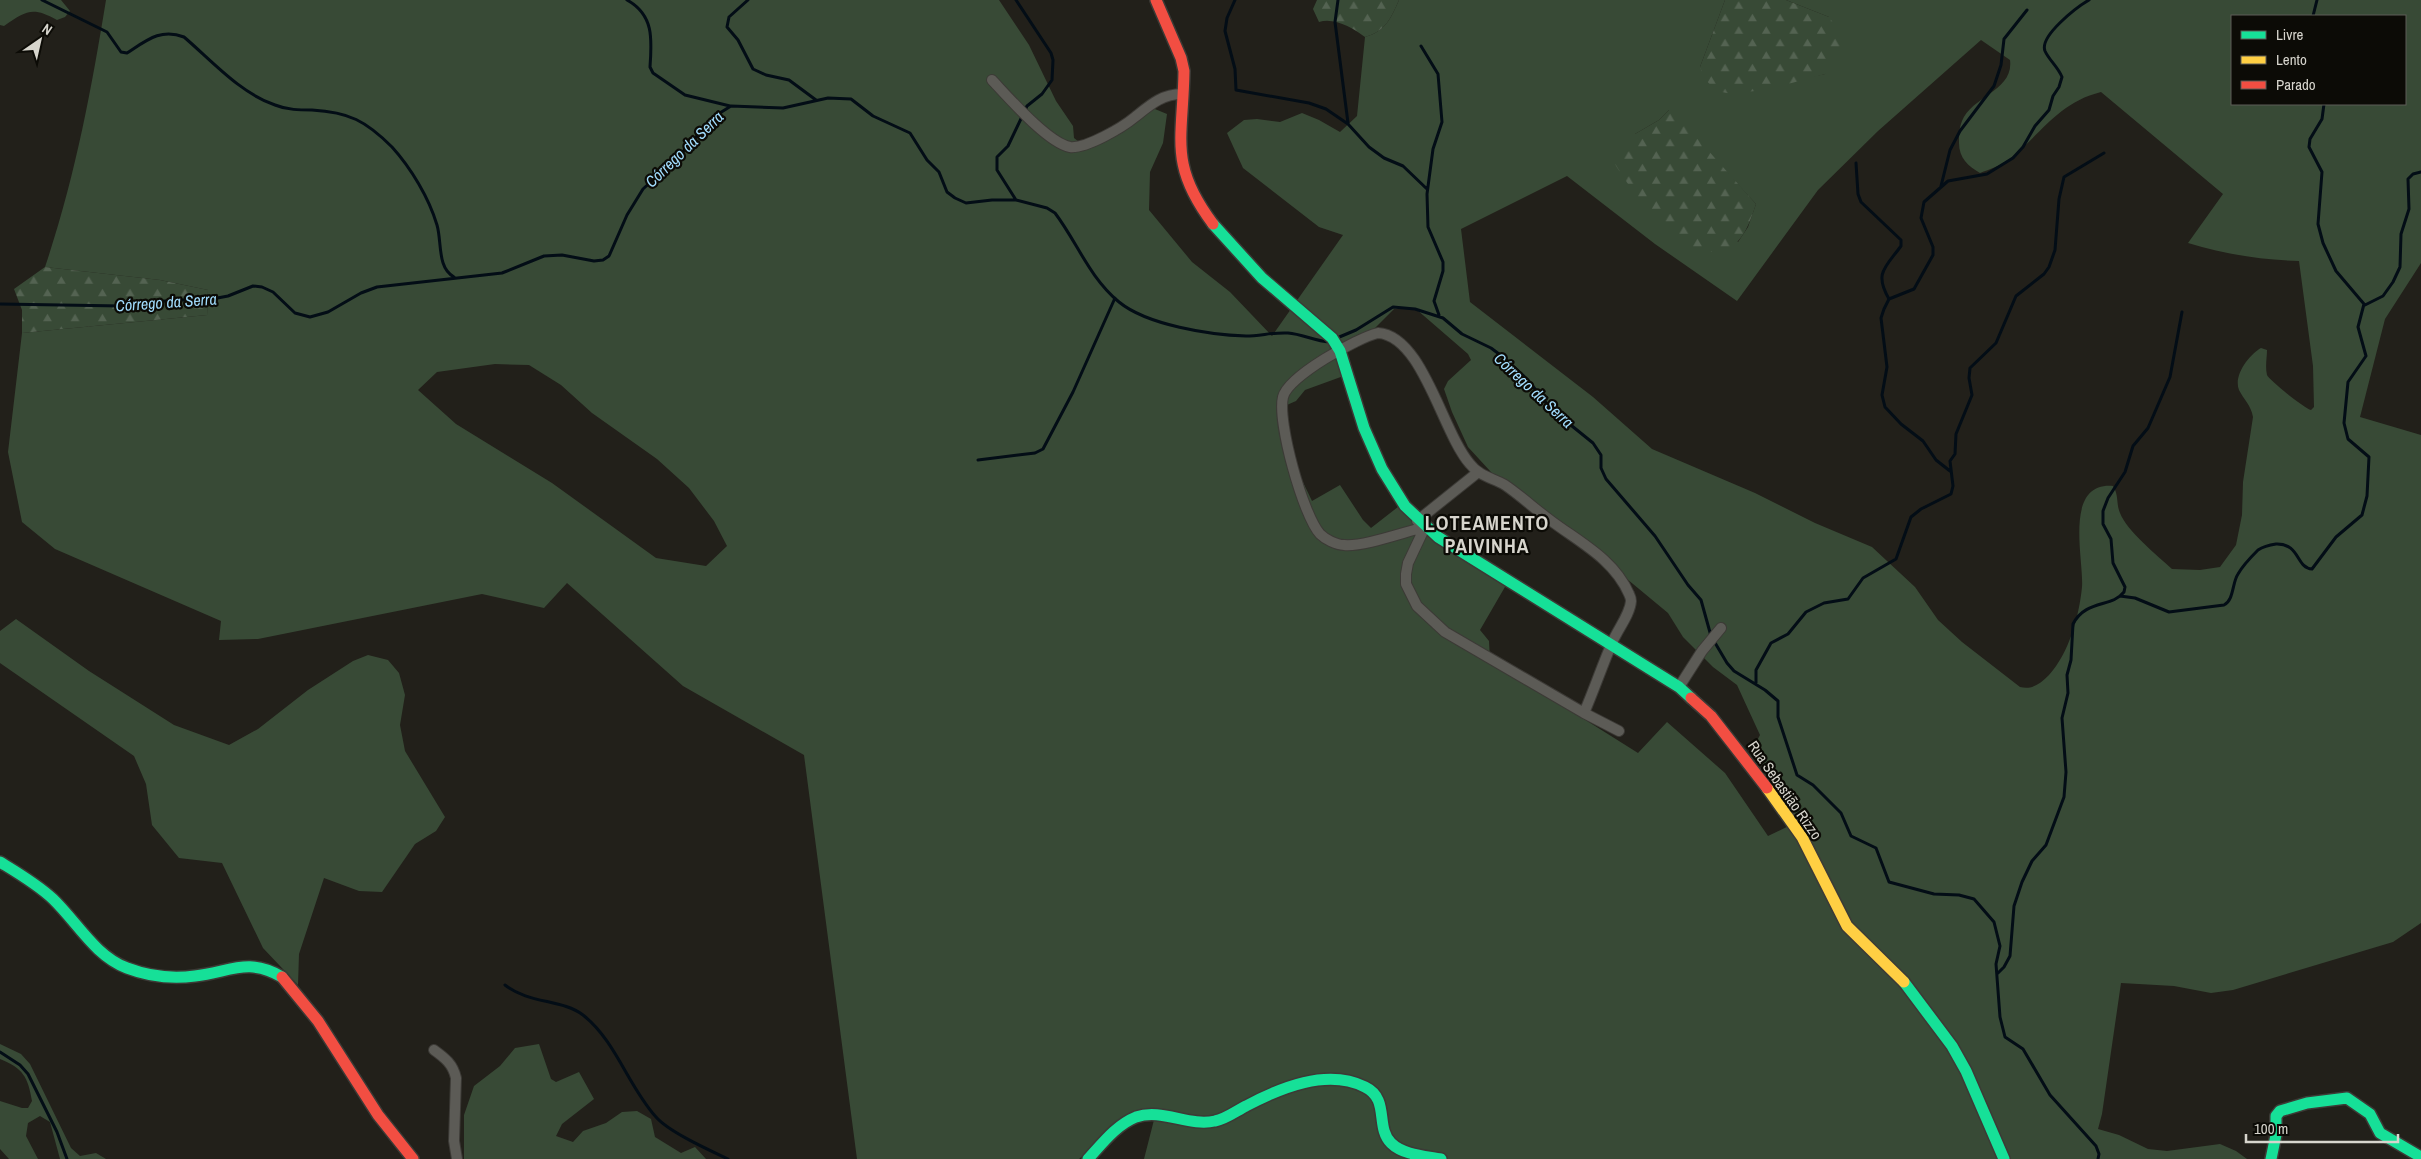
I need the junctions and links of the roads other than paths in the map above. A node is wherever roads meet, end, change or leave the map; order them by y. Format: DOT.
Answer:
graph roads {
  1 [pos="1156,0"];
  2 [pos="992,80"];
  3 [pos="1182,94"];
  4 [pos="1340,352"];
  5 [pos="1477,473"];
  6 [pos="1421,524"];
  7 [pos="1721,628"];
  8 [pos="1612,643"];
  9 [pos="1679,687"];
  10 [pos="1584,713"];
  11 [pos="1619,731"];
  12 [pos="0,862"];
  13 [pos="434,1050"];
  14 [pos="2421,1157"];
  15 [pos="413,1159"];
  16 [pos="456,1159"];
  17 [pos="1088,1159"];
  18 [pos="1441,1159"];
  19 [pos="2004,1159"];
  20 [pos="2271,1159"];
  1 -- 3 [label="street, Rua Sebastião Rizzo"];
  2 -- 3 [label="street"];
  3 -- 4 [label="street, Rua Sebastião Rizzo"];
  4 -- 5 [label="street"];
  4 -- 6 [label="street, Rua Sebastião Rizzo"];
  4 -- 6 [label="street"];
  5 -- 6 [label="street"];
  5 -- 8 [label="street"];
  6 -- 8 [label="street, Rua Sebastião Rizzo"];
  6 -- 10 [label="street"];
  7 -- 9 [label="street"];
  8 -- 9 [label="street, Rua Sebastião Rizzo"];
  8 -- 10 [label="street"];
  9 -- 19 [label="street, Rua Sebastião Rizzo"];
  10 -- 11 [label="street"];
  12 -- 15 [label="street"];
  13 -- 16 [label="street"];
  14 -- 20 [label="street"];
  17 -- 18 [label="street"];
}
